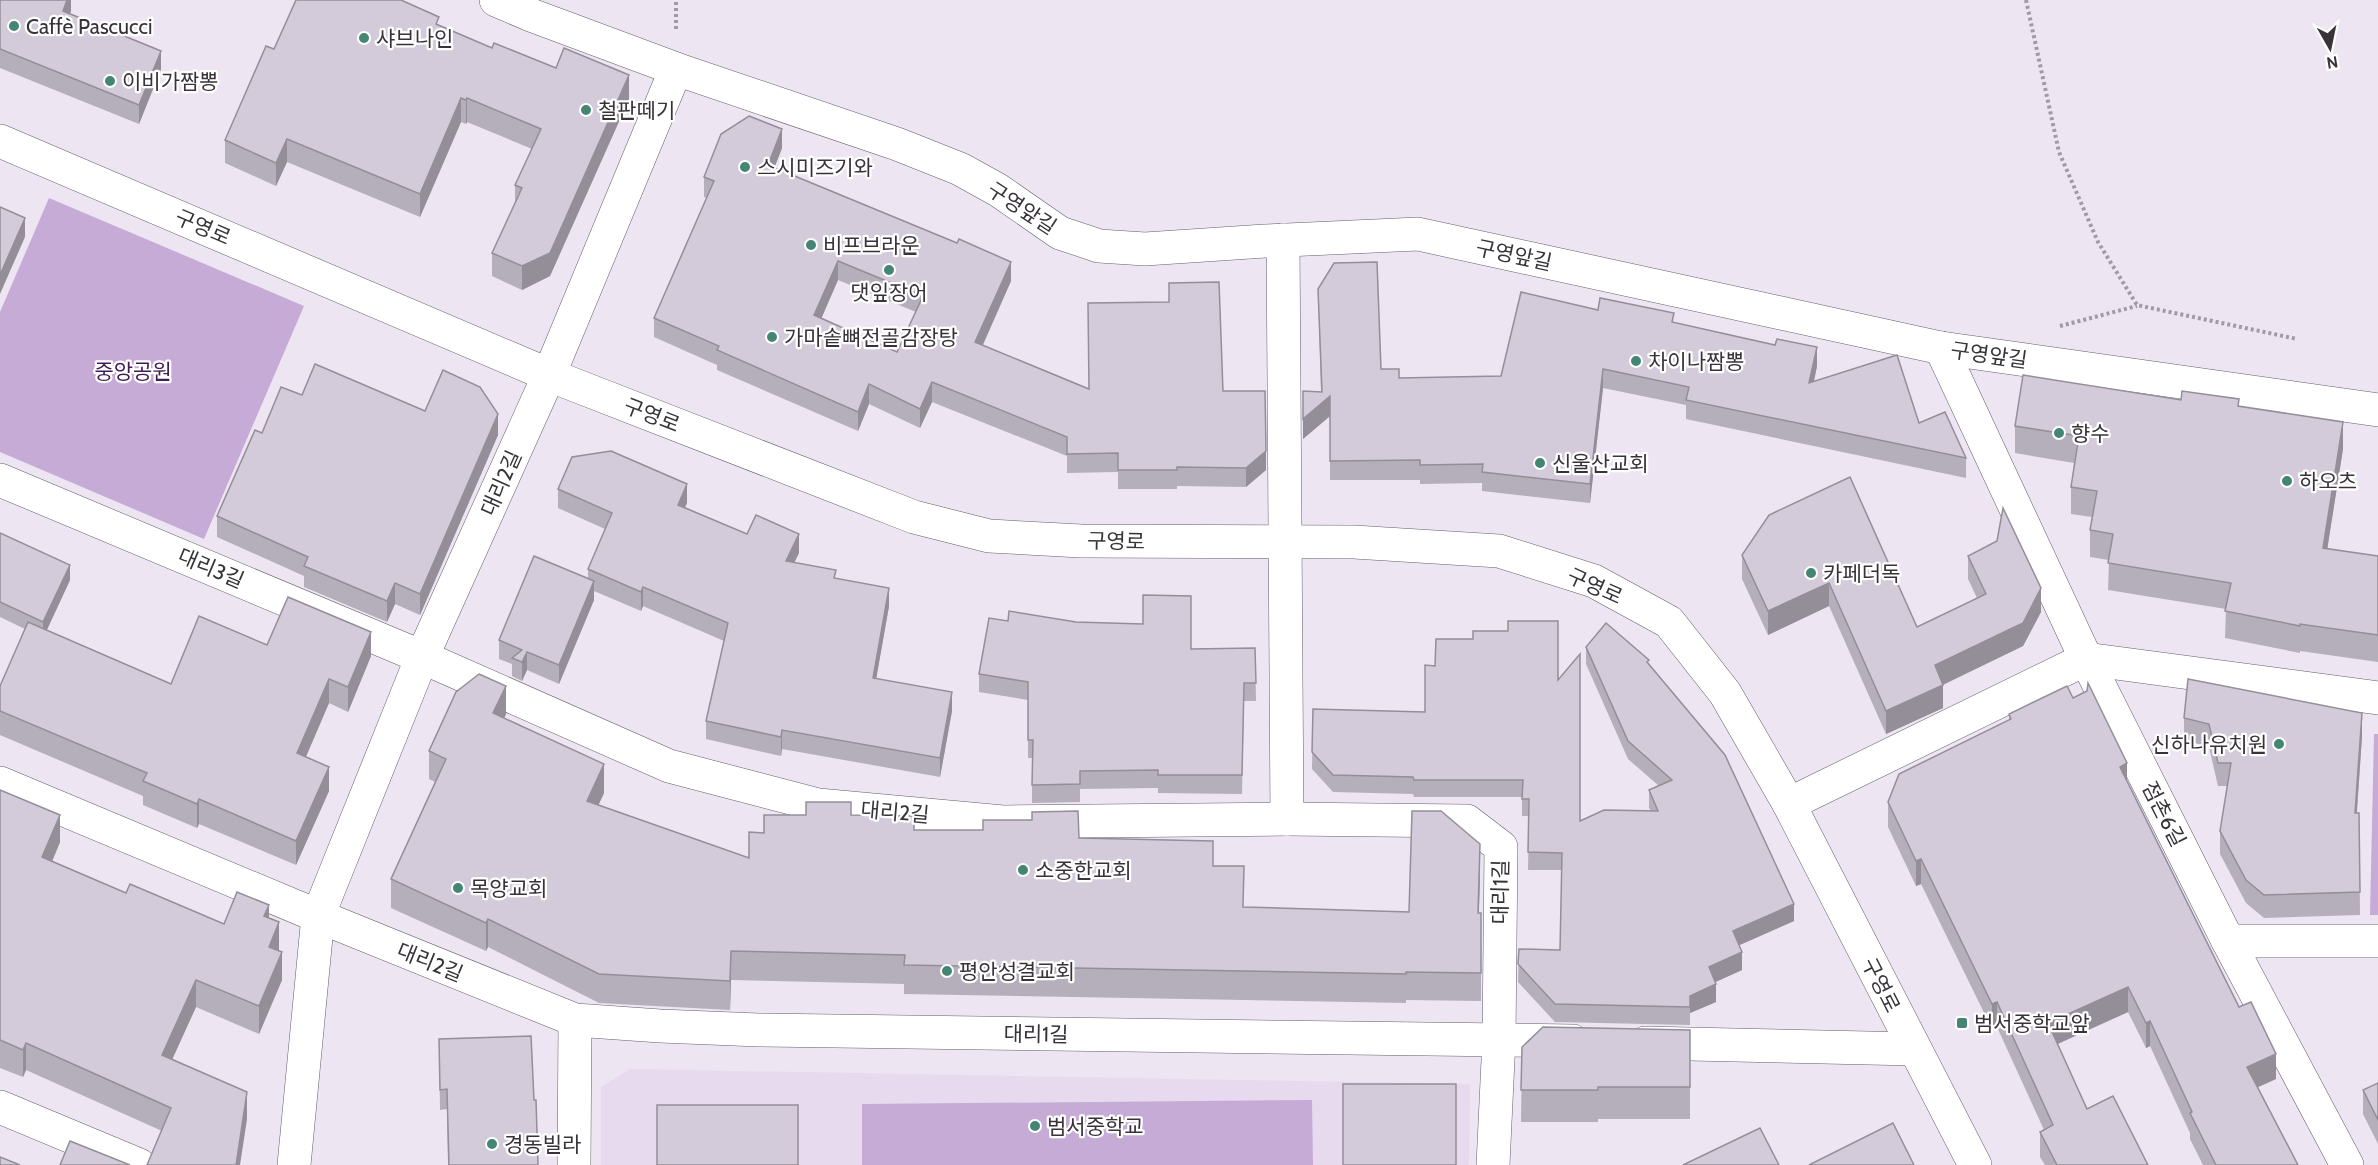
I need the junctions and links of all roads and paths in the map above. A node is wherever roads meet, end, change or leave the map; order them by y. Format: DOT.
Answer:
graph roads {
  1 [pos="496,0"];
  2 [pos="2026,0"];
  3 [pos="676,69"];
  4 [pos="0,141"];
  5 [pos="1283,240"];
  6 [pos="2297,339"];
  7 [pos="1941,348"];
  8 [pos="549,375"];
  9 [pos="2378,410"];
  10 [pos="0,480"];
  11 [pos="1285,542"];
  12 [pos="422,657"];
  13 [pos="2086,659"];
  14 [pos="2378,698"];
  15 [pos="0,783"];
  16 [pos="1789,804"];
  17 [pos="1287,819"];
  18 [pos="318,916"];
  19 [pos="2228,941"];
  20 [pos="2378,941"];
  21 [pos="575,1020"];
  22 [pos="1499,1039"];
  23 [pos="1914,1049"];
  24 [pos="0,1107"];
  25 [pos="139,1165"];
  26 [pos="294,1165"];
  27 [pos="574,1165"];
  28 [pos="1492,1165"];
  29 [pos="1975,1165"];
  30 [pos="2347,1165"];
  1 -- 3 [label="street, 구영앞길"];
  2 -- 6 [label="path"];
  3 -- 5 [label="street, 구영앞길"];
  3 -- 8 [label="street"];
  4 -- 8 [label="street, 구영로"];
  5 -- 7 [label="street, 구영앞길"];
  5 -- 11 [label="street"];
  7 -- 9 [label="street, 구영앞길"];
  7 -- 13 [label="street, 점촌6길"];
  8 -- 11 [label="street, 구영로"];
  8 -- 12 [label="street, 대리2길"];
  10 -- 12 [label="street, 대리3길"];
  11 -- 16 [label="street, 구영로"];
  11 -- 17 [label="street"];
  12 -- 17 [label="street, 대리2길"];
  12 -- 18 [label="street, 대리2길"];
  13 -- 14 [label="street"];
  13 -- 16 [label="street"];
  13 -- 19 [label="street, 점촌6길"];
  15 -- 18 [label="street"];
  16 -- 23 [label="street, 구영로"];
  17 -- 22 [label="street, 대리1길"];
  18 -- 21 [label="street, 대리2길"];
  18 -- 26 [label="street, 대리2길"];
  19 -- 20 [label="street"];
  19 -- 30 [label="street, 점촌6길"];
  21 -- 22 [label="street, 대리1길"];
  21 -- 27 [label="street"];
  22 -- 23 [label="street"];
  22 -- 28 [label="street, 대리1길"];
  23 -- 29 [label="street, 구영로"];
  24 -- 25 [label="street"];
}
